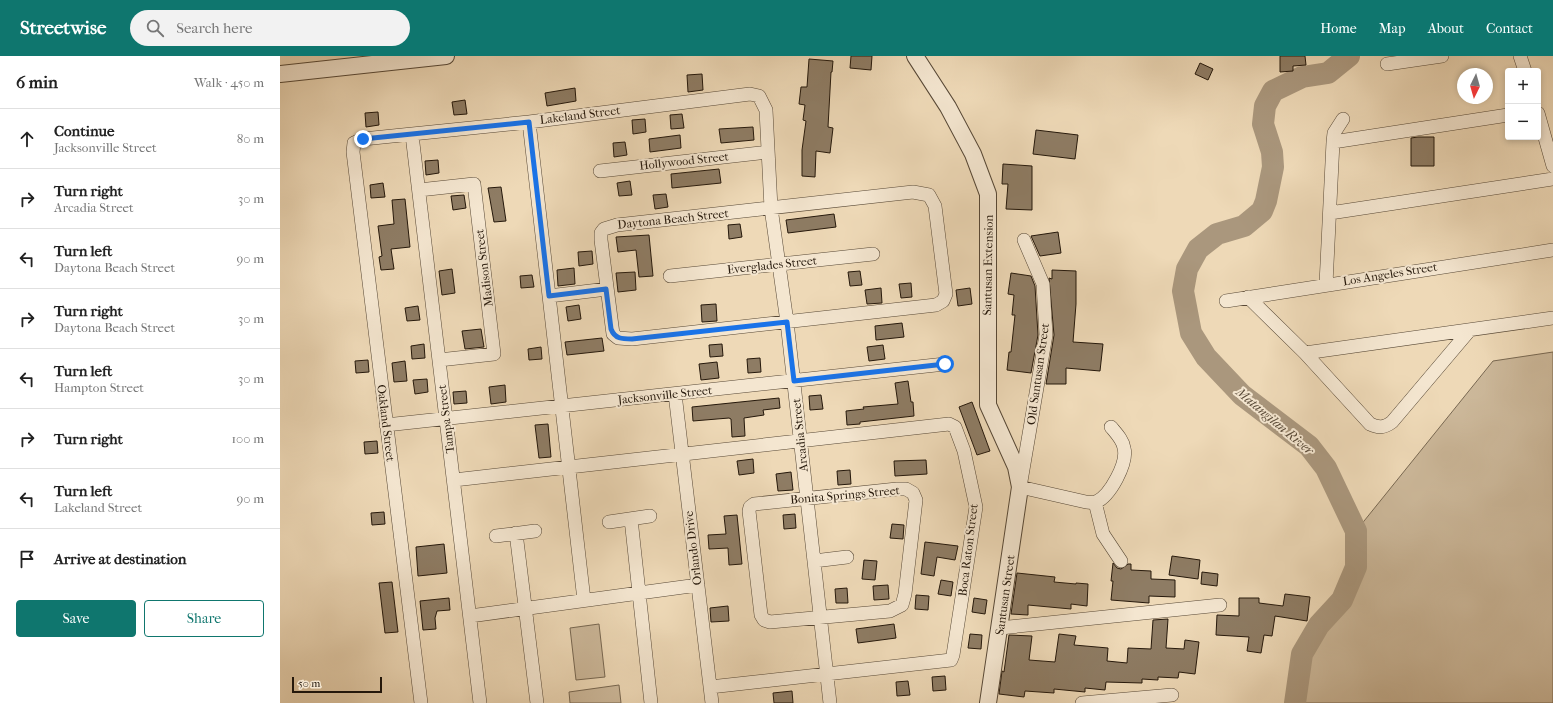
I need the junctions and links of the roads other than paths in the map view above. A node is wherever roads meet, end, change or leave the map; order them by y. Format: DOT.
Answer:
graph roads {
  1 [pos="446,56"];
  2 [pos="915,56"];
  3 [pos="1442,56"];
  4 [pos="1520,56"];
  5 [pos="1387,64"];
  6 [pos="1523,68"];
  7 [pos="280,74"];
  8 [pos="759,96"];
  9 [pos="1505,115"];
  10 [pos="1343,119"];
  11 [pos="529,122"];
  12 [pos="1541,124"];
  13 [pos="412,135"];
  14 [pos="1333,142"];
  15 [pos="354,143"];
  16 [pos="768,152"];
  17 [pos="1553,166"];
  18 [pos="600,171"];
  19 [pos="1553,179"];
  20 [pos="419,190"];
  21 [pos="771,208"];
  22 [pos="1330,213"];
  23 [pos="1024,240"];
  24 [pos="1553,250"];
  25 [pos="873,254"];
  26 [pos="778,264"];
  27 [pos="670,276"];
  28 [pos="1326,284"];
  29 [pos="606,289"];
  30 [pos="549,296"];
  31 [pos="1248,297"];
  32 [pos="1226,301"];
  33 [pos="1553,318"];
  34 [pos="787,322"];
  35 [pos="1469,331"];
  36 [pos="1305,353"];
  37 [pos="439,360"];
  38 [pos="945,364"];
  39 [pos="794,381"];
  40 [pos="675,394"];
  41 [pos="562,406"];
  42 [pos="446,419"];
  43 [pos="386,425"];
  44 [pos="1111,427"];
  45 [pos="801,441"];
  46 [pos="682,454"];
  47 [pos="569,467"];
  48 [pos="454,480"];
  49 [pos="1020,487"];
  50 [pos="807,498"];
  51 [pos="1095,502"];
  52 [pos="650,516"];
  53 [pos="630,519"];
  54 [pos="609,522"];
  55 [pos="535,531"];
  56 [pos="516,534"];
  57 [pos="496,536"];
  58 [pos="847,558"];
  59 [pos="814,561"];
  60 [pos="1120,561"];
  61 [pos="698,585"];
  62 [pos="639,593"];
  63 [pos="584,600"];
  64 [pos="1220,605"];
  65 [pos="525,608"];
  66 [pos="470,616"];
  67 [pos="820,616"];
  68 [pos="1000,628"];
  69 [pos="826,675"];
  70 [pos="710,687"];
  71 [pos="1172,695"];
  72 [pos="421,703"];
  73 [pos="480,703"];
  74 [pos="537,703"];
  75 [pos="651,703"];
  76 [pos="712,703"];
  77 [pos="830,703"];
  78 [pos="988,703"];
  79 [pos="1082,703"];
  1 -- 7 [label="street"];
  2 -- 49 [label="street, Santusan Extension"];
  3 -- 5 [label="street"];
  4 -- 6 [label="street"];
  8 -- 11 [label="street, Lakeland Street"];
  8 -- 16 [label="street, Arcadia Street"];
  9 -- 14 [label="street"];
  10 -- 14 [label="street"];
  11 -- 13 [label="street, Lakeland Street"];
  11 -- 30 [label="street"];
  12 -- 17 [label="street"];
  13 -- 15 [label="street, Lakeland Street"];
  13 -- 20 [label="street, Tampa Street"];
  14 -- 22 [label="street"];
  15 -- 43 [label="street, Oakland Street"];
  16 -- 18 [label="street, Hollywood Street"];
  16 -- 21 [label="street, Arcadia Street"];
  19 -- 22 [label="street"];
  20 -- 37 [label="street, Tampa Street"];
  20 -- 37 [label="street, Madison Street"];
  21 -- 26 [label="street, Arcadia Street"];
  21 -- 29 [label="street, Daytona Beach Street"];
  21 -- 34 [label="street, Daytona Beach Street"];
  22 -- 28 [label="street"];
  23 -- 49 [label="street, Old Santusan Street"];
  24 -- 28 [label="street, Los Angeles Street"];
  25 -- 26 [label="street, Everglades Street"];
  26 -- 27 [label="street, Everglades Street"];
  26 -- 34 [label="street, Arcadia Street"];
  28 -- 31 [label="street, Los Angeles Street"];
  29 -- 30 [label="street"];
  29 -- 34 [label="street, Daytona Beach Street"];
  30 -- 41 [label="street"];
  31 -- 32 [label="street, Los Angeles Street"];
  31 -- 36 [label="street"];
  33 -- 35 [label="street"];
  34 -- 39 [label="street, Arcadia Street"];
  35 -- 36 [label="street"];
  35 -- 36 [label="street"];
  37 -- 42 [label="street, Tampa Street"];
  38 -- 39 [label="street, Jacksonville Street"];
  39 -- 40 [label="street, Jacksonville Street"];
  39 -- 45 [label="street, Arcadia Street"];
  40 -- 41 [label="street, Jacksonville Street"];
  40 -- 46 [label="street, Orlando Drive"];
  41 -- 42 [label="street, Jacksonville Street"];
  41 -- 47 [label="street"];
  42 -- 43 [label="street, Jacksonville Street"];
  42 -- 48 [label="street, Tampa Street"];
  43 -- 72 [label="street, Oakland Street"];
  44 -- 51 [label="street"];
  45 -- 46 [label="street, Boca Raton Street"];
  45 -- 50 [label="street, Arcadia Street"];
  45 -- 69 [label="street, Boca Raton Street"];
  46 -- 47 [label="street, Boca Raton Street"];
  46 -- 61 [label="street, Orlando Drive"];
  47 -- 48 [label="street, Boca Raton Street"];
  47 -- 63 [label="street"];
  48 -- 66 [label="street, Tampa Street"];
  49 -- 51 [label="street"];
  49 -- 68 [label="street, Santusan Street"];
  50 -- 59 [label="street, Arcadia Street"];
  50 -- 67 [label="street, Bonita Springs Street"];
  50 -- 67 [label="street, Bonita Springs Street"];
  51 -- 60 [label="street"];
  52 -- 53 [label="street"];
  53 -- 54 [label="street"];
  53 -- 62 [label="street"];
  55 -- 56 [label="street"];
  56 -- 57 [label="street"];
  56 -- 65 [label="street"];
  58 -- 59 [label="street"];
  59 -- 67 [label="street, Arcadia Street"];
  61 -- 62 [label="street"];
  61 -- 70 [label="street, Orlando Drive"];
  62 -- 63 [label="street"];
  62 -- 75 [label="street"];
  63 -- 65 [label="street"];
  64 -- 68 [label="street"];
  65 -- 66 [label="street"];
  65 -- 74 [label="street"];
  66 -- 73 [label="street, Tampa Street"];
  67 -- 69 [label="street, Arcadia Street"];
  68 -- 78 [label="street, Santusan Street"];
  69 -- 70 [label="street, Boca Raton Street"];
  69 -- 77 [label="street, Arcadia Street"];
  70 -- 76 [label="street, Orlando Drive"];
  71 -- 79 [label="street"];
}
